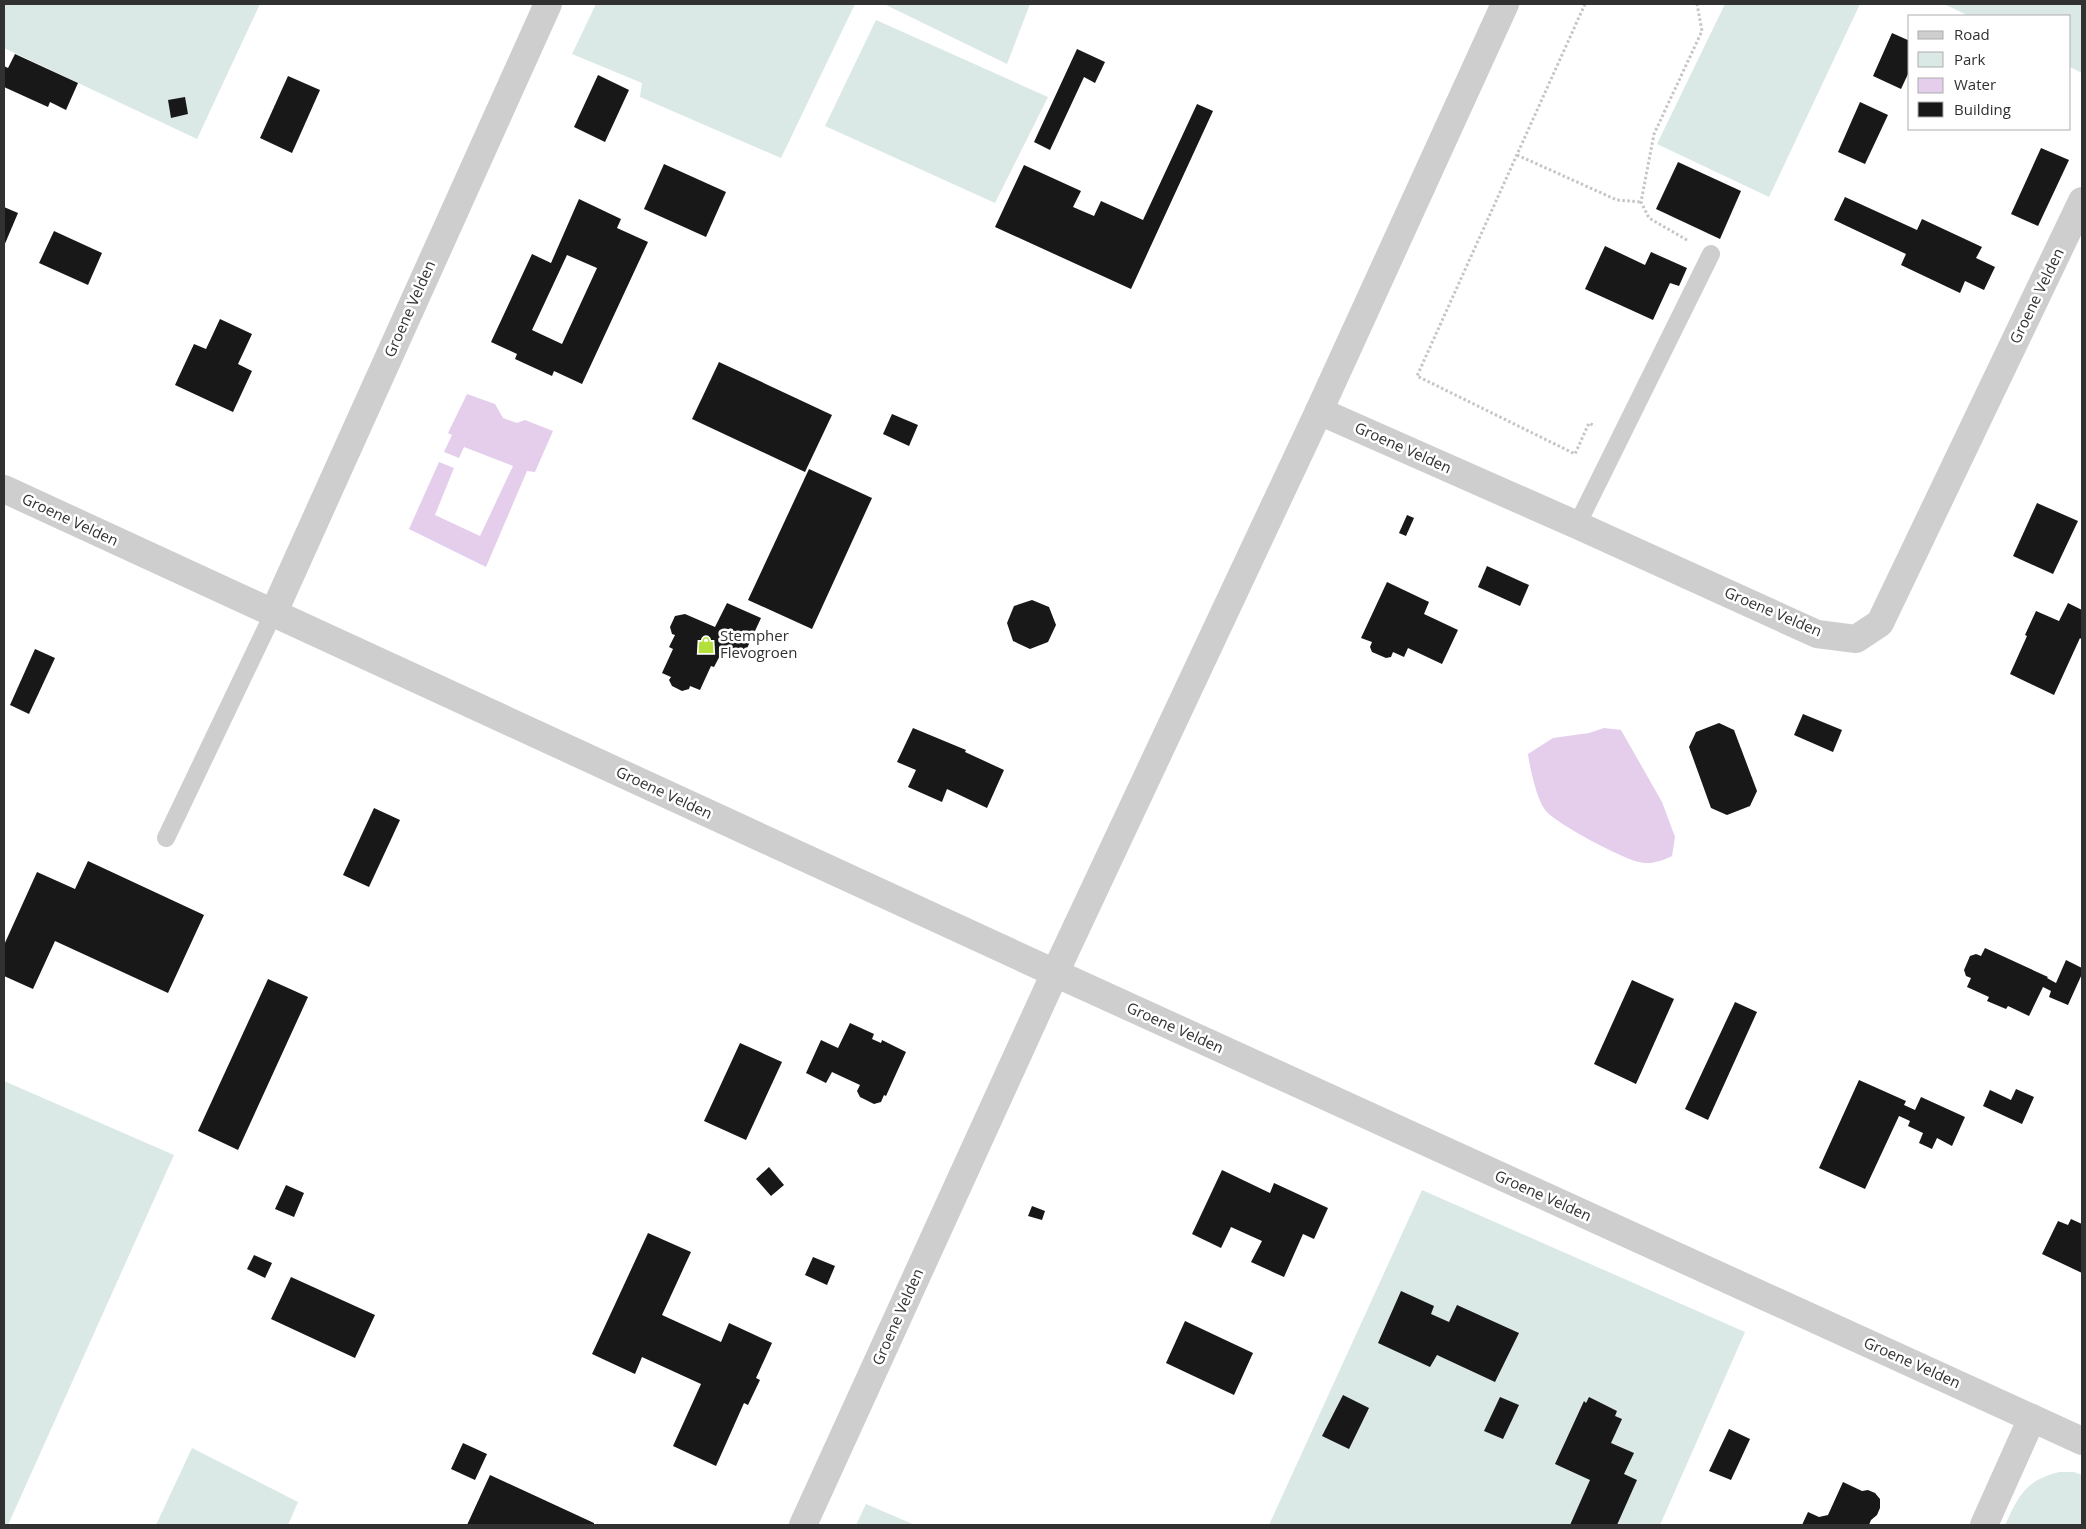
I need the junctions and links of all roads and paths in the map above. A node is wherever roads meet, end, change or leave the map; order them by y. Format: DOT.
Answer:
graph roads {
  1 [pos="548,4"];
  2 [pos="1505,4"];
  3 [pos="1585,4"];
  4 [pos="1697,4"];
  5 [pos="1517,154"];
  6 [pos="2082,200"];
  7 [pos="1641,202"];
  8 [pos="1711,254"];
  9 [pos="1319,411"];
  10 [pos="1620,438"];
  11 [pos="4,489"];
  12 [pos="1577,525"];
  13 [pos="273,614"];
  14 [pos="166,838"];
  15 [pos="1055,973"];
  16 [pos="2032,1418"];
  17 [pos="2082,1441"];
  18 [pos="803,1525"];
  19 [pos="1984,1525"];
  1 -- 13 [label="street, Groene Velden"];
  2 -- 9 [label="street, Groene Velden"];
  3 -- 5 [label="path"];
  4 -- 7 [label="path"];
  5 -- 7 [label="path"];
  5 -- 10 [label="path"];
  6 -- 12 [label="street, Groene Velden"];
  7 -- 8 [label="path"];
  8 -- 10 [label="lane"];
  9 -- 12 [label="street, Groene Velden"];
  9 -- 15 [label="street, Groene Velden"];
  10 -- 12 [label="lane"];
  11 -- 13 [label="street, Groene Velden"];
  13 -- 14 [label="lane"];
  13 -- 15 [label="street, Groene Velden"];
  15 -- 16 [label="street, Groene Velden"];
  15 -- 18 [label="street, Groene Velden"];
  16 -- 17 [label="street, Groene Velden"];
  16 -- 19 [label="street"];
}
